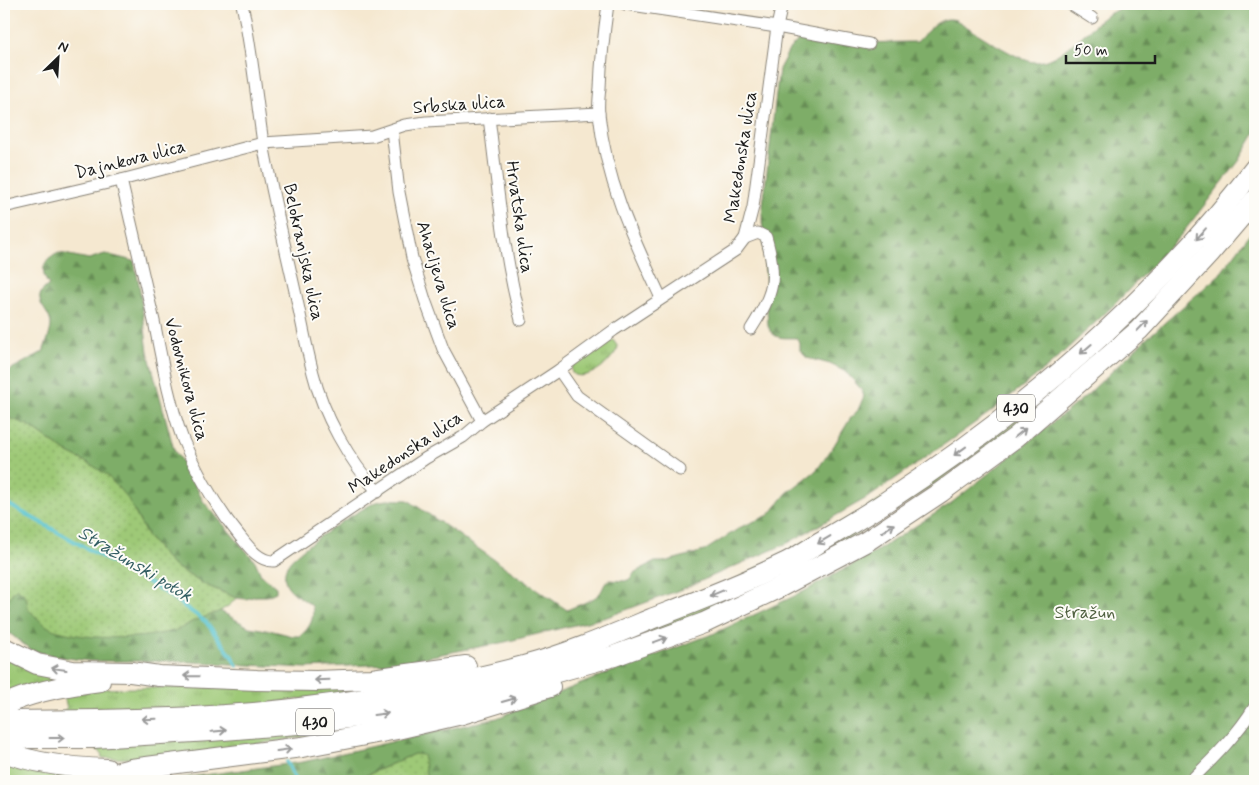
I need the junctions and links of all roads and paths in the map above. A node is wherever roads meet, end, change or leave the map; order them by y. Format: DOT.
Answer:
graph roads {
  1 [pos="242,4"];
  2 [pos="608,4"];
  3 [pos="625,4"];
  4 [pos="782,4"];
  5 [pos="1070,4"];
  6 [pos="1092,18"];
  7 [pos="777,27"];
  8 [pos="869,44"];
  9 [pos="599,112"];
  10 [pos="489,118"];
  11 [pos="392,130"];
  12 [pos="263,143"];
  13 [pos="1255,168"];
  14 [pos="121,180"];
  15 [pos="1255,200"];
  16 [pos="4,207"];
  17 [pos="745,238"];
  18 [pos="662,298"];
  19 [pos="521,320"];
  20 [pos="751,329"];
  21 [pos="559,370"];
  22 [pos="482,421"];
  23 [pos="680,470"];
  24 [pos="378,492"];
  25 [pos="270,561"];
  26 [pos="611,646"];
  27 [pos="4,648"];
  28 [pos="160,676"];
  29 [pos="1255,706"];
  30 [pos="6,729"];
  31 [pos="131,769"];
  32 [pos="85,781"];
  33 [pos="1190,781"];
  1 -- 12 [label="street, Belokranjska ulica"];
  2 -- 9 [label="street"];
  3 -- 7 [label="street"];
  4 -- 7 [label="street, Makedonska ulica"];
  5 -- 6 [label="street"];
  7 -- 8 [label="street"];
  7 -- 17 [label="street, Makedonska ulica"];
  9 -- 10 [label="street, Srbska ulica"];
  9 -- 18 [label="street"];
  10 -- 11 [label="street, Srbska ulica"];
  10 -- 19 [label="street, Hrvatska ulica"];
  11 -- 12 [label="street, Srbska ulica"];
  11 -- 22 [label="street, Ahacljeva ulica"];
  12 -- 14 [label="street, Dajnkova ulica"];
  12 -- 24 [label="street, Belokranjska ulica"];
  13 -- 26 [label="highway, 430, one-way"];
  14 -- 16 [label="street, Dajnkova ulica"];
  14 -- 25 [label="street, Vodovnikova ulica"];
  26 -- 15 [label="highway, 430, one-way"];
  17 -- 18 [label="street, Makedonska ulica"];
  17 -- 20 [label="street"];
  18 -- 21 [label="street, Makedonska ulica"];
  21 -- 22 [label="street, Makedonska ulica"];
  21 -- 23 [label="street"];
  22 -- 24 [label="street, Makedonska ulica"];
  24 -- 25 [label="street, Makedonska ulica"];
  26 -- 28 [label="highway, one-way"];
  26 -- 30 [label="highway, 430"];
  31 -- 26 [label="highway, one-way"];
  28 -- 27 [label="highway, one-way"];
  28 -- 30 [label="highway"];
  29 -- 33 [label="street"];
  30 -- 31 [label="highway"];
  31 -- 32 [label="highway"];
}
